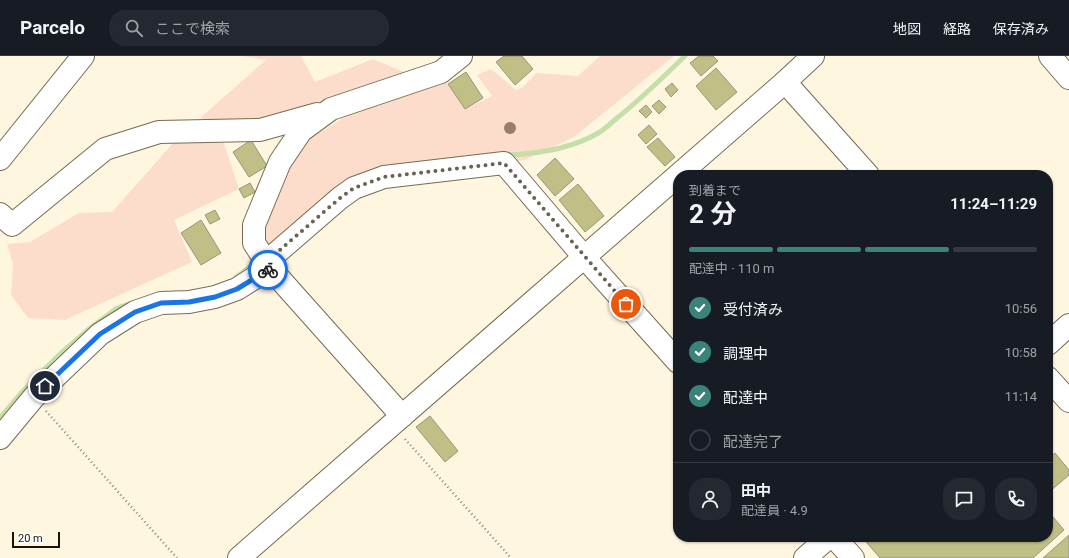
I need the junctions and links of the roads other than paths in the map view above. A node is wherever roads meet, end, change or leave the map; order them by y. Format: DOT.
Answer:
graph roads {
  1 [pos="83,56"];
  2 [pos="461,56"];
  3 [pos="813,56"];
  4 [pos="1050,56"];
  5 [pos="1069,78"];
  6 [pos="785,82"];
  7 [pos="331,110"];
  8 [pos="0,159"];
  9 [pos="684,170"];
  10 [pos="864,170"];
  11 [pos="673,180"];
  12 [pos="0,214"];
  13 [pos="584,257"];
  14 [pos="268,265"];
  15 [pos="1069,325"];
  16 [pos="1053,339"];
  17 [pos="673,356"];
  18 [pos="1053,383"];
  19 [pos="1069,401"];
  20 [pos="397,421"];
  21 [pos="0,438"];
  22 [pos="823,542"];
  23 [pos="839,542"];
  24 [pos="239,558"];
  25 [pos="805,558"];
  26 [pos="853,558"];
  1 -- 8 [label="street"];
  2 -- 7 [label="street"];
  3 -- 6 [label="street"];
  4 -- 5 [label="street"];
  6 -- 9 [label="street"];
  6 -- 10 [label="street"];
  7 -- 12 [label="street"];
  7 -- 14 [label="street"];
  11 -- 13 [label="street"];
  13 -- 14 [label="street"];
  13 -- 17 [label="street"];
  13 -- 20 [label="street"];
  14 -- 20 [label="street"];
  14 -- 21 [label="street"];
  15 -- 16 [label="street"];
  18 -- 19 [label="street"];
  20 -- 24 [label="street"];
  22 -- 25 [label="street"];
  23 -- 26 [label="street"];
}
